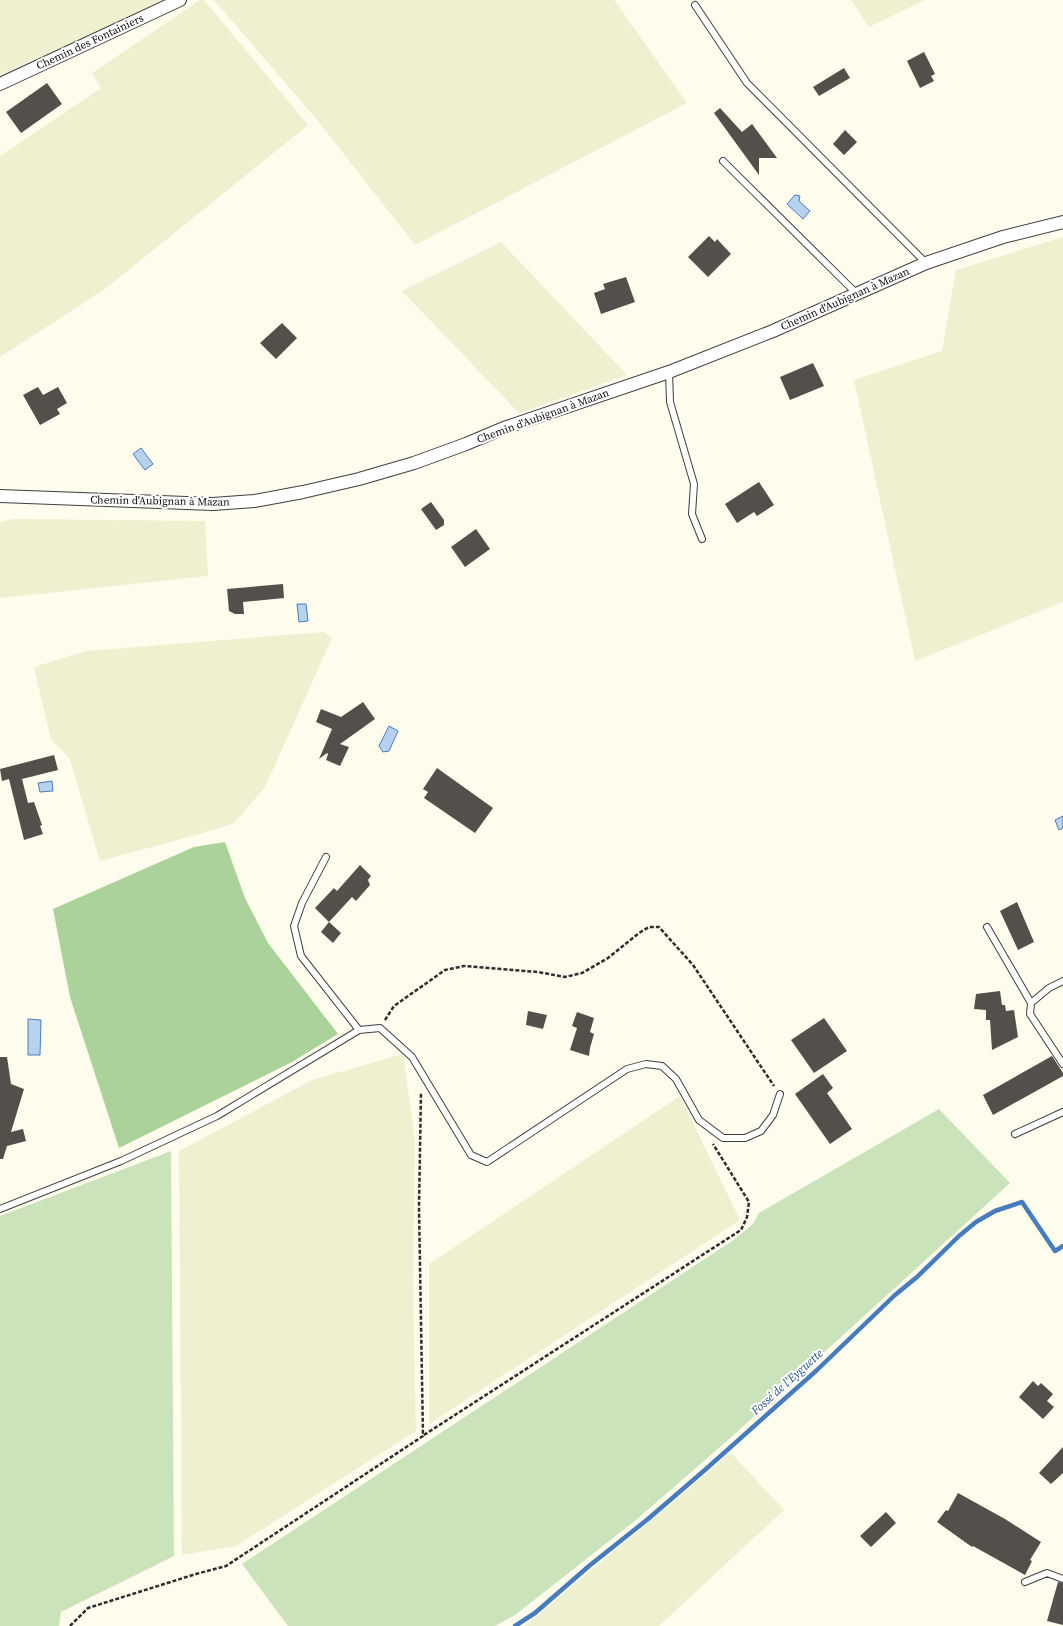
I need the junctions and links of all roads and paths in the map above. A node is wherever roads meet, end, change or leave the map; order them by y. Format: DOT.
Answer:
graph roads {
  1 [pos="180,0"];
  2 [pos="695,5"];
  3 [pos="0,84"];
  4 [pos="723,161"];
  5 [pos="1063,222"];
  6 [pos="926,263"];
  7 [pos="858,294"];
  8 [pos="669,372"];
  9 [pos="0,496"];
  10 [pos="702,539"];
  11 [pos="326,857"];
  12 [pos="987,927"];
  13 [pos="1063,981"];
  14 [pos="1031,1003"];
  15 [pos="380,1028"];
  16 [pos="359,1030"];
  17 [pos="1063,1064"];
  18 [pos="421,1072"];
  19 [pos="780,1094"];
  20 [pos="1063,1112"];
  21 [pos="1015,1134"];
  22 [pos="711,1141"];
  23 [pos="0,1208"];
  24 [pos="423,1436"];
  25 [pos="1063,1580"];
  26 [pos="1025,1582"];
  27 [pos="70,1626"];
  1 -- 3 [label="street, Chemin des Fontainiers"];
  2 -- 6 [label="lane"];
  4 -- 7 [label="lane"];
  5 -- 6 [label="street, Chemin d'Aubignan à Mazan"];
  6 -- 7 [label="street, Chemin d'Aubignan à Mazan"];
  7 -- 8 [label="street, Chemin d'Aubignan à Mazan"];
  8 -- 9 [label="street, Chemin d'Aubignan à Mazan"];
  8 -- 10 [label="lane"];
  11 -- 16 [label="lane"];
  12 -- 14 [label="lane"];
  13 -- 14 [label="lane"];
  14 -- 17 [label="lane"];
  15 -- 16 [label="lane"];
  15 -- 18 [label="lane"];
  15 -- 19 [label="path"];
  16 -- 23 [label="lane"];
  18 -- 19 [label="lane"];
  18 -- 24 [label="path"];
  20 -- 21 [label="lane"];
  22 -- 24 [label="path"];
  24 -- 27 [label="path"];
  25 -- 26 [label="lane"];
}
